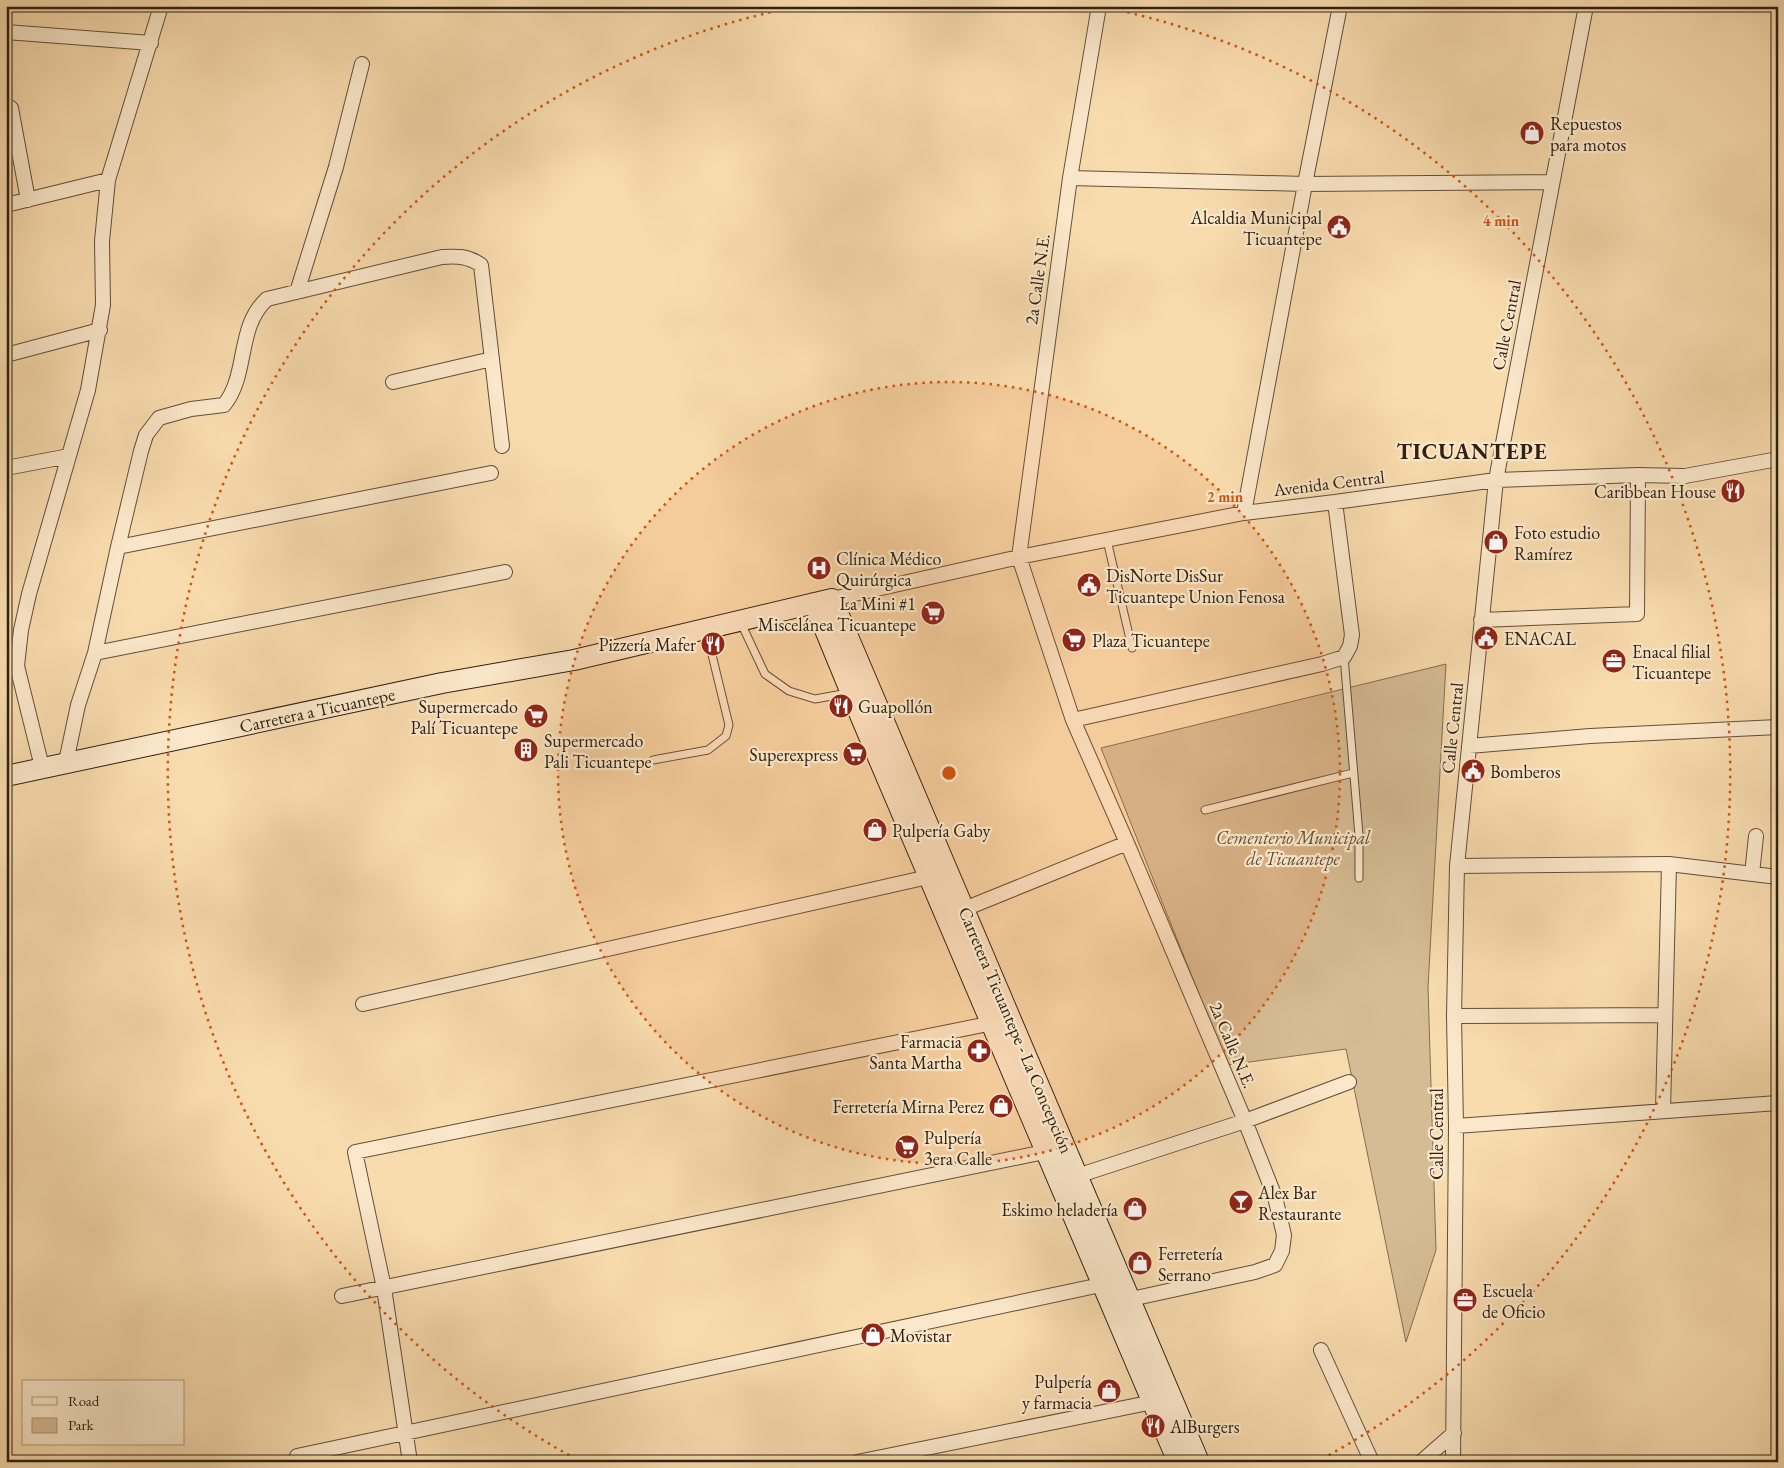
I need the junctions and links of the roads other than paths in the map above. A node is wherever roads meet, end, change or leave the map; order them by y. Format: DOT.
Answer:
graph roads {
  1 [pos="161,6"];
  2 [pos="1100,6"];
  3 [pos="1340,6"];
  4 [pos="1586,6"];
  5 [pos="6,32"];
  6 [pos="151,43"];
  7 [pos="362,64"];
  8 [pos="10,108"];
  9 [pos="1070,178"];
  10 [pos="108,180"];
  11 [pos="1552,182"];
  12 [pos="1305,184"];
  13 [pos="28,200"];
  14 [pos="6,205"];
  15 [pos="297,292"];
  16 [pos="100,330"];
  17 [pos="6,355"];
  18 [pos="492,359"];
  19 [pos="393,382"];
  20 [pos="502,446"];
  21 [pos="69,456"];
  22 [pos="1778,459"];
  23 [pos="6,468"];
  24 [pos="491,472"];
  25 [pos="1638,475"];
  26 [pos="1496,480"];
  27 [pos="1335,502"];
  28 [pos="1244,513"];
  29 [pos="1106,540"];
  30 [pos="118,548"];
  31 [pos="1019,558"];
  32 [pos="504,572"];
  33 [pos="823,601"];
  34 [pos="1481,620"];
  35 [pos="740,621"];
  36 [pos="706,629"];
  37 [pos="1132,648"];
  38 [pos="95,653"];
  39 [pos="1344,657"];
  40 [pos="851,692"];
  41 [pos="1074,720"];
  42 [pos="1778,727"];
  43 [pos="1469,746"];
  44 [pos="654,760"];
  45 [pos="66,762"];
  46 [pos="42,767"];
  47 [pos="1353,773"];
  48 [pos="6,776"];
  49 [pos="1205,810"];
  50 [pos="1756,836"];
  51 [pos="1127,843"];
  52 [pos="1669,864"];
  53 [pos="1457,866"];
  54 [pos="939,874"];
  55 [pos="1752,874"];
  56 [pos="1778,877"];
  57 [pos="1359,878"];
  58 [pos="956,913"];
  59 [pos="363,1004"];
  60 [pos="1665,1015"];
  61 [pos="1454,1016"];
  62 [pos="1002,1021"];
  63 [pos="1350,1082"];
  64 [pos="1778,1103"];
  65 [pos="1663,1112"];
  66 [pos="1245,1121"];
  67 [pos="1456,1126"];
  68 [pos="1056,1150"];
  69 [pos="1077,1176"];
  70 [pos="384,1288"];
  71 [pos="1116,1292"];
  72 [pos="342,1296"];
  73 [pos="1321,1350"];
  74 [pos="1153,1402"];
  75 [pos="1454,1433"];
  76 [pos="406,1434"];
  77 [pos="297,1456"];
  78 [pos="410,1462"];
  79 [pos="857,1462"];
  80 [pos="1178,1462"];
  81 [pos="1199,1462"];
  82 [pos="1372,1462"];
  83 [pos="1421,1462"];
  84 [pos="1453,1462"];
  1 -- 6 [label="street"];
  2 -- 9 [label="street, 2a Calle N.E."];
  3 -- 12 [label="street"];
  4 -- 11 [label="street, Calle Central"];
  5 -- 6 [label="street"];
  6 -- 10 [label="street"];
  7 -- 15 [label="street"];
  8 -- 13 [label="street"];
  9 -- 12 [label="street"];
  9 -- 31 [label="street, 2a Calle N.E."];
  10 -- 13 [label="street"];
  10 -- 16 [label="street"];
  11 -- 12 [label="street"];
  11 -- 26 [label="street, Calle Central"];
  12 -- 28 [label="street"];
  13 -- 14 [label="street"];
  15 -- 18 [label="street"];
  15 -- 30 [label="street"];
  16 -- 17 [label="street"];
  16 -- 21 [label="street"];
  18 -- 19 [label="street"];
  18 -- 20 [label="street"];
  21 -- 23 [label="street"];
  21 -- 46 [label="street"];
  22 -- 25 [label="street, Avenida Central"];
  24 -- 30 [label="street"];
  25 -- 26 [label="street, Avenida Central"];
  25 -- 34 [label="street"];
  26 -- 27 [label="street, Avenida Central"];
  26 -- 34 [label="street, Calle Central"];
  27 -- 28 [label="street, Avenida Central"];
  27 -- 39 [label="street"];
  28 -- 29 [label="street, Avenida Central"];
  29 -- 31 [label="street, Avenida Central"];
  29 -- 37 [label="lane"];
  30 -- 38 [label="street"];
  31 -- 33 [label="street, Avenida Central"];
  31 -- 41 [label="street, 2a Calle N.E."];
  32 -- 38 [label="street"];
  33 -- 35 [label="main road, Carretera a Ticuantepe"];
  33 -- 40 [label="main road, Carretera Ticuantepe - La Concepción"];
  33 -- 54 [label="main road, Carretera Ticuantepe - La Concepción"];
  34 -- 43 [label="street, Calle Central"];
  35 -- 36 [label="main road, Carretera a Ticuantepe"];
  35 -- 40 [label="lane"];
  36 -- 44 [label="lane"];
  36 -- 45 [label="main road, Carretera a Ticuantepe"];
  38 -- 45 [label="street"];
  39 -- 41 [label="street"];
  39 -- 47 [label="lane"];
  40 -- 54 [label="main road, Carretera Ticuantepe - La Concepción"];
  41 -- 51 [label="street, 2a Calle N.E."];
  42 -- 43 [label="street"];
  43 -- 53 [label="street, Calle Central"];
  45 -- 46 [label="main road, Carretera a Ticuantepe"];
  46 -- 48 [label="main road, Carretera a Ticuantepe"];
  47 -- 49 [label="lane"];
  47 -- 57 [label="lane"];
  50 -- 55 [label="street"];
  51 -- 58 [label="street"];
  51 -- 66 [label="street, 2a Calle N.E."];
  52 -- 53 [label="street"];
  52 -- 55 [label="street"];
  52 -- 60 [label="street"];
  53 -- 61 [label="street, Calle Central"];
  54 -- 58 [label="main road, Carretera Ticuantepe - La Concepción"];
  54 -- 59 [label="street"];
  55 -- 56 [label="street"];
  58 -- 62 [label="main road, Carretera Ticuantepe - La Concepción"];
  60 -- 61 [label="street"];
  60 -- 65 [label="street"];
  61 -- 67 [label="street, Calle Central"];
  62 -- 68 [label="main road, Carretera Ticuantepe - La Concepción"];
  62 -- 70 [label="street"];
  63 -- 66 [label="street"];
  64 -- 65 [label="street"];
  65 -- 67 [label="street"];
  66 -- 69 [label="street"];
  66 -- 71 [label="street, 2a Calle N.E."];
  67 -- 75 [label="street, Calle Central"];
  68 -- 69 [label="main road, Carretera Ticuantepe - La Concepción"];
  68 -- 70 [label="street"];
  68 -- 71 [label="main road, Carretera Ticuantepe - La Concepción"];
  69 -- 71 [label="main road, Carretera Ticuantepe - La Concepción"];
  70 -- 72 [label="street"];
  70 -- 76 [label="street"];
  71 -- 74 [label="main road, Carretera Ticuantepe - La Concepción"];
  71 -- 76 [label="street"];
  71 -- 81 [label="main road, Carretera Ticuantepe - La Concepción"];
  73 -- 82 [label="street"];
  74 -- 79 [label="street"];
  74 -- 80 [label="main road, Carretera Ticuantepe - La Concepción"];
  75 -- 83 [label="street"];
  75 -- 84 [label="street, Calle Central"];
  76 -- 77 [label="street"];
  76 -- 78 [label="street"];
}
